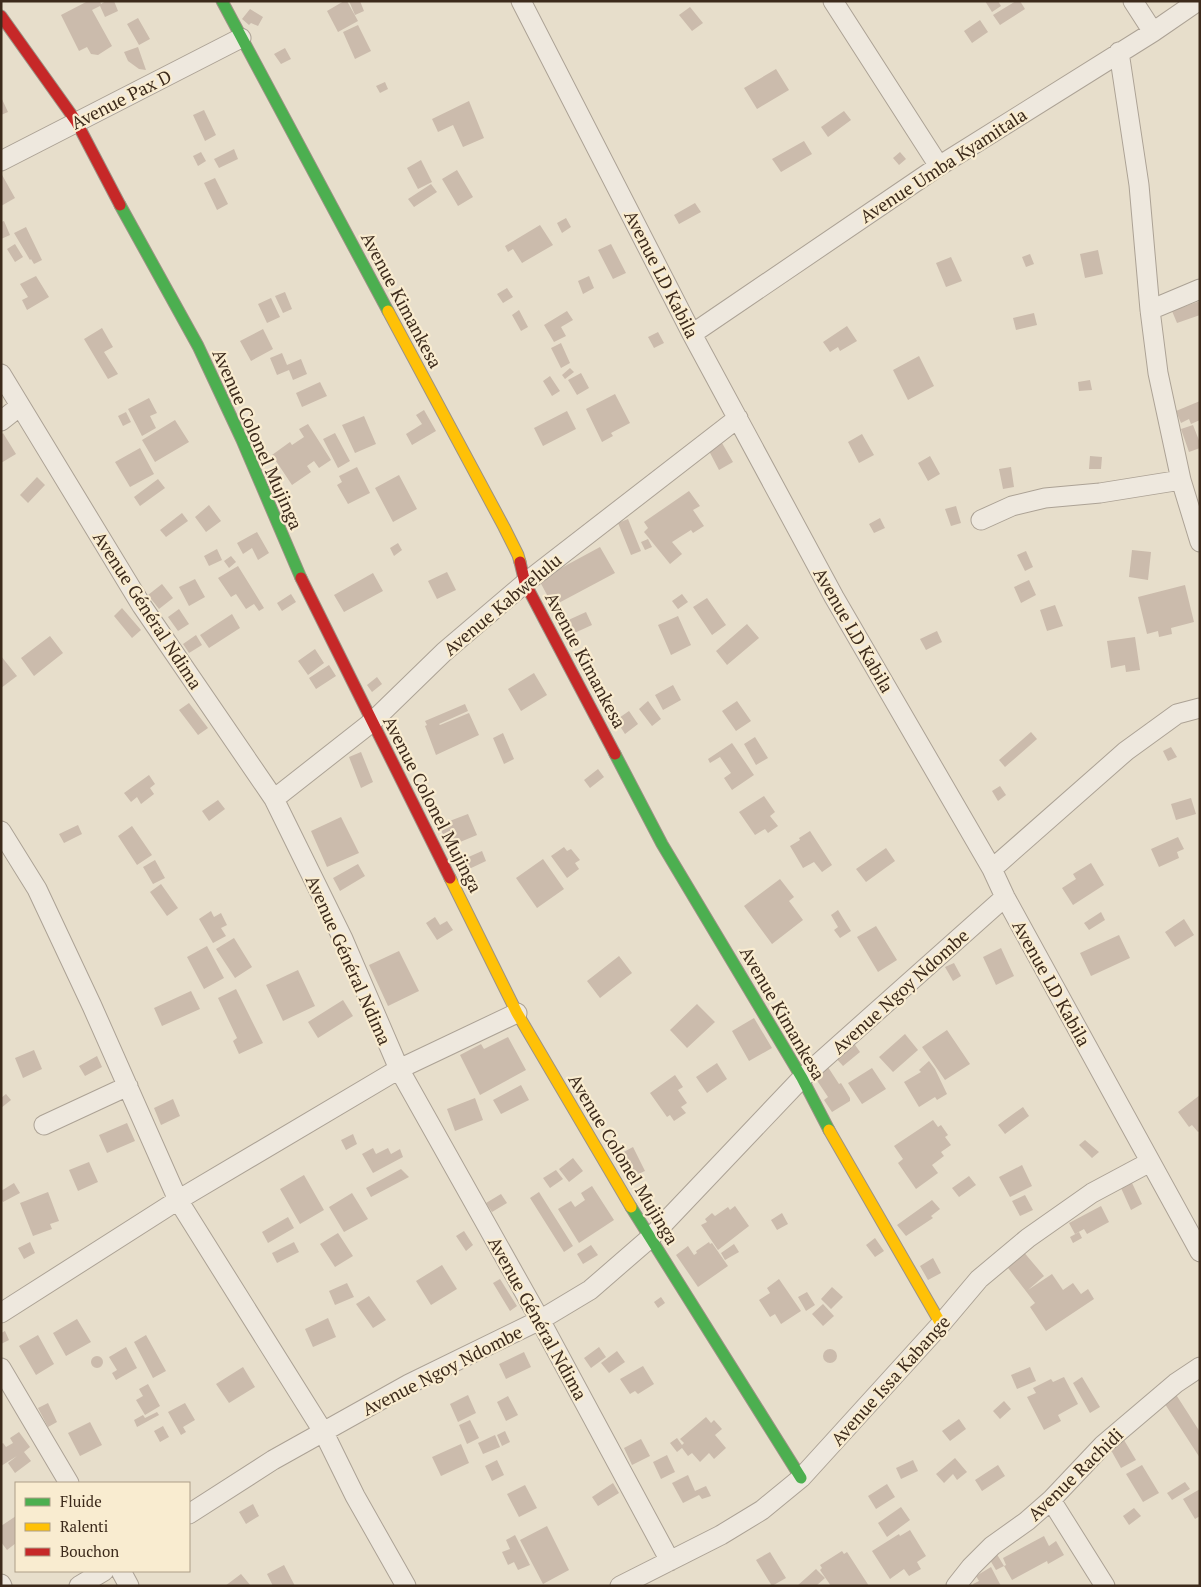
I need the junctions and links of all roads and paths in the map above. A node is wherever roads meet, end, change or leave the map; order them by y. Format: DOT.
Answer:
graph roads {
  1 [pos="222,1"];
  2 [pos="521,1"];
  3 [pos="833,1"];
  4 [pos="1133,1"];
  5 [pos="1198,1"];
  6 [pos="1,16"];
  7 [pos="1153,32"];
  8 [pos="241,38"];
  9 [pos="1119,52"];
  10 [pos="76,121"];
  11 [pos="1,161"];
  12 [pos="939,166"];
  13 [pos="1200,289"];
  14 [pos="1150,310"];
  15 [pos="692,334"];
  16 [pos="1,374"];
  17 [pos="20,406"];
  18 [pos="738,418"];
  19 [pos="1,421"];
  20 [pos="1181,480"];
  21 [pos="981,520"];
  22 [pos="1200,542"];
  23 [pos="525,583"];
  24 [pos="1200,708"];
  25 [pos="372,722"];
  26 [pos="274,800"];
  27 [pos="1,831"];
  28 [pos="992,868"];
  29 [pos="1005,896"];
  30 [pos="518,1013"];
  31 [pos="398,1069"];
  32 [pos="802,1078"];
  33 [pos="128,1086"];
  34 [pos="44,1125"];
  35 [pos="1150,1162"];
  36 [pos="178,1200"];
  37 [pos="650,1238"];
  38 [pos="1200,1252"];
  39 [pos="1,1313"];
  40 [pos="540,1320"];
  41 [pos="941,1324"];
  42 [pos="1200,1367"];
  43 [pos="1,1368"];
  44 [pos="324,1433"];
  45 [pos="801,1478"];
  46 [pos="68,1482"];
  47 [pos="1051,1500"];
  48 [pos="190,1513"];
  49 [pos="670,1561"];
  50 [pos="102,1572"];
  51 [pos="122,1572"];
  52 [pos="79,1586"];
  53 [pos="129,1586"];
  54 [pos="406,1586"];
  55 [pos="620,1586"];
  56 [pos="956,1586"];
  57 [pos="1104,1586"];
  1 -- 8 [label="street, Avenue Kimankesa"];
  2 -- 15 [label="street, Avenue LD Kabila"];
  3 -- 12 [label="street"];
  4 -- 7 [label="street"];
  5 -- 7 [label="street, Avenue Umba Kyamitala"];
  6 -- 10 [label="street"];
  7 -- 9 [label="street, Avenue Umba Kyamitala"];
  8 -- 10 [label="street, Avenue Pax D"];
  8 -- 23 [label="street, Avenue Kimankesa"];
  9 -- 12 [label="street, Avenue Umba Kyamitala"];
  9 -- 14 [label="street"];
  10 -- 11 [label="street, Avenue Pax D"];
  10 -- 25 [label="street, Avenue Colonel Mujinga"];
  12 -- 15 [label="street, Avenue Umba Kyamitala"];
  13 -- 14 [label="street"];
  14 -- 20 [label="street"];
  15 -- 18 [label="street, Avenue LD Kabila"];
  16 -- 17 [label="street, Avenue Général Ndima"];
  17 -- 19 [label="street"];
  17 -- 26 [label="street, Avenue Général Ndima"];
  18 -- 23 [label="street, Avenue Kabwelulu"];
  18 -- 28 [label="street, Avenue LD Kabila"];
  20 -- 21 [label="street"];
  20 -- 22 [label="street"];
  23 -- 25 [label="street, Avenue Kabwelulu"];
  23 -- 32 [label="street, Avenue Kimankesa"];
  24 -- 28 [label="street"];
  25 -- 26 [label="street, Avenue Kabwelulu"];
  25 -- 30 [label="street, Avenue Colonel Mujinga"];
  26 -- 31 [label="street, Avenue Général Ndima"];
  27 -- 33 [label="street"];
  28 -- 29 [label="street, Avenue LD Kabila"];
  29 -- 32 [label="street, Avenue Ngoy Ndombe"];
  29 -- 35 [label="street, Avenue LD Kabila"];
  30 -- 31 [label="street"];
  30 -- 37 [label="street, Avenue Colonel Mujinga"];
  31 -- 36 [label="street"];
  31 -- 40 [label="street, Avenue Général Ndima"];
  32 -- 37 [label="street, Avenue Ngoy Ndombe"];
  32 -- 41 [label="street, Avenue Kimankesa"];
  33 -- 34 [label="street"];
  33 -- 36 [label="street"];
  35 -- 38 [label="street, Avenue LD Kabila"];
  35 -- 41 [label="street, Avenue Issa Kabange"];
  36 -- 39 [label="street"];
  36 -- 44 [label="street"];
  37 -- 40 [label="street, Avenue Ngoy Ndombe"];
  37 -- 45 [label="street, Avenue Colonel Mujinga"];
  40 -- 44 [label="street, Avenue Ngoy Ndombe"];
  40 -- 49 [label="street, Avenue Général Ndima"];
  41 -- 45 [label="street, Avenue Issa Kabange"];
  42 -- 47 [label="street, Avenue Rachidi"];
  43 -- 46 [label="street"];
  44 -- 48 [label="street, Avenue Ngoy Ndombe"];
  44 -- 54 [label="street"];
  45 -- 49 [label="street, Avenue Issa Kabange"];
  47 -- 56 [label="street, Avenue Rachidi"];
  47 -- 57 [label="street"];
  49 -- 55 [label="street, Avenue Issa Kabange"];
  50 -- 52 [label="street"];
  51 -- 53 [label="street"];
}
